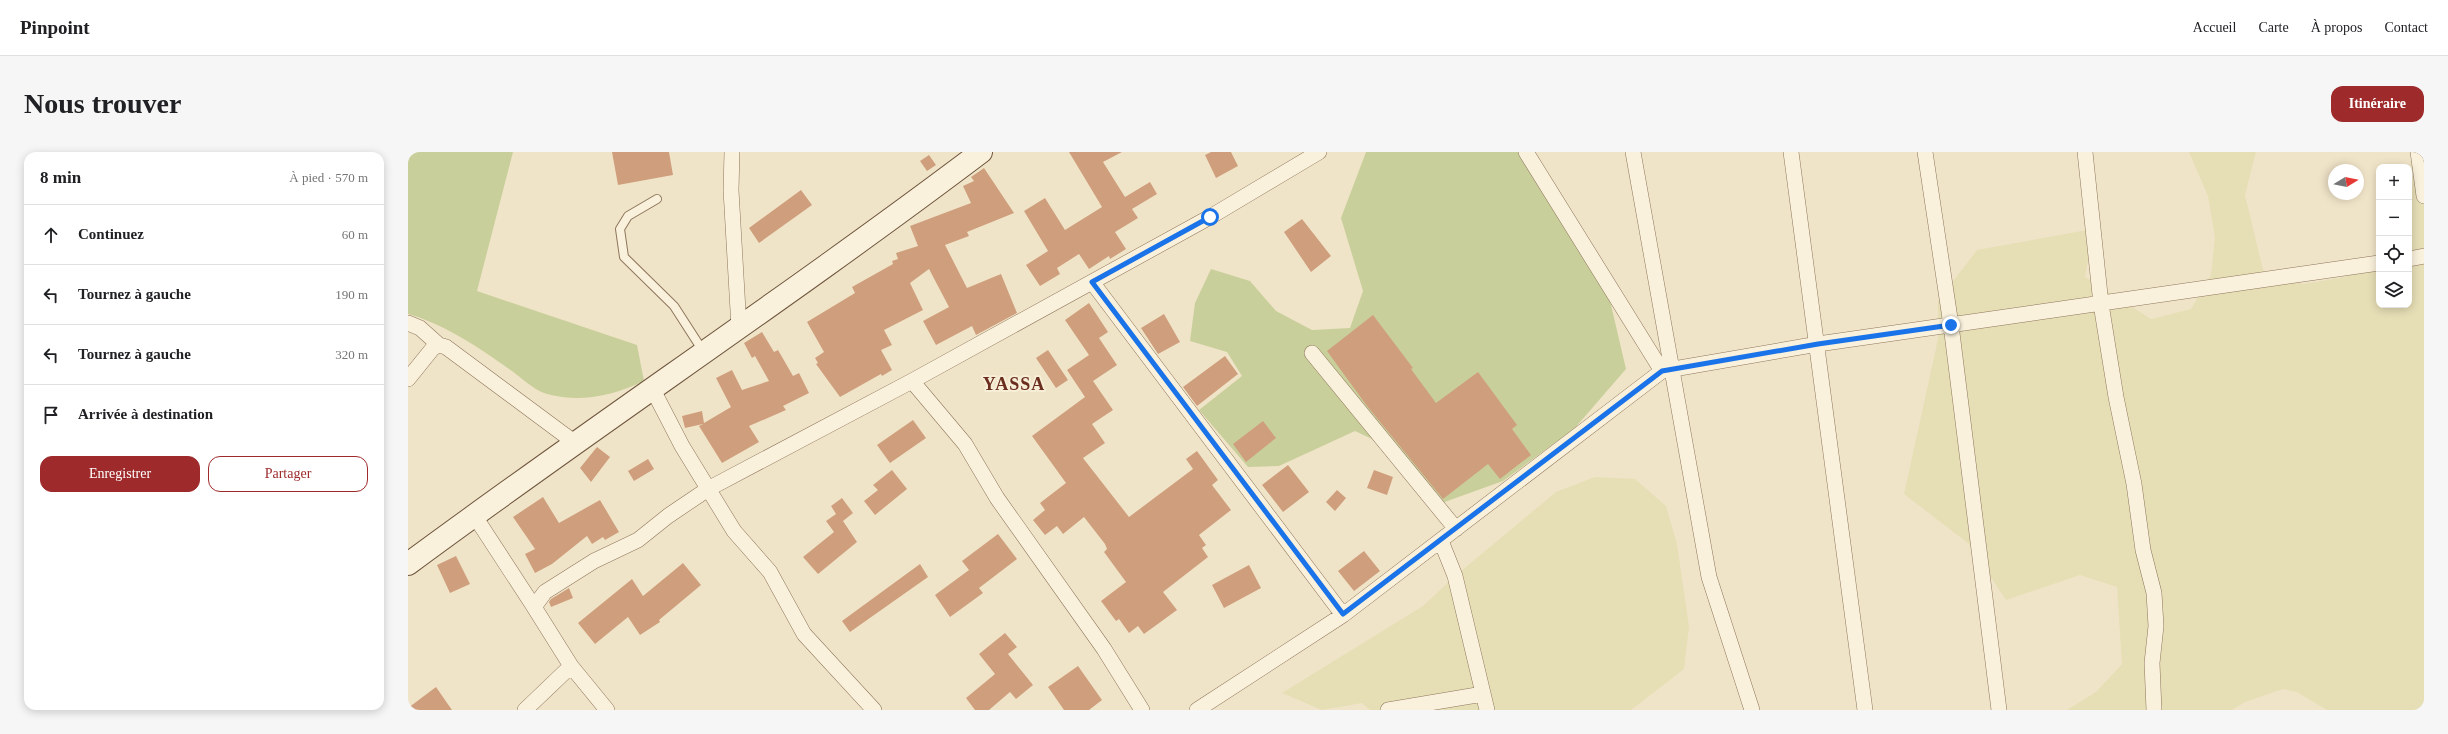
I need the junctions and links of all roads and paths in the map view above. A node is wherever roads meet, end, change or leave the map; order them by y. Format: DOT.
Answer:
graph roads {
  1 [pos="732,152"];
  2 [pos="981,152"];
  3 [pos="1319,152"];
  4 [pos="1526,152"];
  5 [pos="1633,152"];
  6 [pos="1791,152"];
  7 [pos="1925,152"];
  8 [pos="2085,152"];
  9 [pos="2418,152"];
  10 [pos="2424,196"];
  11 [pos="657,198"];
  12 [pos="2424,256"];
  13 [pos="2412,258"];
  14 [pos="2376,263"];
  15 [pos="1092,282"];
  16 [pos="2101,304"];
  17 [pos="408,323"];
  18 [pos="1951,325"];
  19 [pos="739,328"];
  20 [pos="1818,344"];
  21 [pos="439,345"];
  22 [pos="704,352"];
  23 [pos="1312,353"];
  24 [pos="1667,370"];
  25 [pos="408,379"];
  26 [pos="912,381"];
  27 [pos="652,388"];
  28 [pos="574,442"];
  29 [pos="708,489"];
  30 [pos="474,515"];
  31 [pos="1456,529"];
  32 [pos="1441,542"];
  33 [pos="408,564"];
  34 [pos="534,607"];
  35 [pos="1343,614"];
  36 [pos="571,666"];
  37 [pos="1483,694"];
  38 [pos="525,710"];
  39 [pos="607,710"];
  40 [pos="874,710"];
  41 [pos="1142,710"];
  42 [pos="1197,710"];
  43 [pos="1388,710"];
  44 [pos="1487,710"];
  45 [pos="1752,710"];
  46 [pos="1865,710"];
  47 [pos="1999,710"];
  48 [pos="2154,710"];
  1 -- 19 [label="street"];
  2 -- 19 [label="main road"];
  3 -- 15 [label="street"];
  4 -- 24 [label="street"];
  5 -- 24 [label="street"];
  6 -- 20 [label="street"];
  7 -- 18 [label="street"];
  8 -- 16 [label="street"];
  9 -- 10 [label="street"];
  11 -- 22 [label="lane"];
  12 -- 13 [label="street"];
  14 -- 16 [label="street"];
  15 -- 26 [label="street"];
  15 -- 35 [label="street"];
  16 -- 18 [label="street"];
  16 -- 48 [label="street"];
  17 -- 21 [label="street"];
  18 -- 20 [label="street"];
  18 -- 47 [label="street"];
  19 -- 22 [label="main road"];
  20 -- 24 [label="street"];
  20 -- 46 [label="street"];
  21 -- 25 [label="street"];
  21 -- 28 [label="street"];
  22 -- 27 [label="main road"];
  23 -- 31 [label="street"];
  24 -- 31 [label="street"];
  24 -- 45 [label="street"];
  26 -- 29 [label="street"];
  26 -- 41 [label="street"];
  27 -- 28 [label="main road"];
  27 -- 29 [label="street"];
  28 -- 30 [label="main road"];
  29 -- 34 [label="street"];
  29 -- 40 [label="street"];
  30 -- 33 [label="main road"];
  30 -- 34 [label="street"];
  31 -- 32 [label="street"];
  32 -- 35 [label="street"];
  32 -- 37 [label="street"];
  34 -- 36 [label="street"];
  35 -- 42 [label="street"];
  36 -- 38 [label="street"];
  36 -- 39 [label="street"];
  37 -- 43 [label="street"];
  37 -- 44 [label="street"];
}
